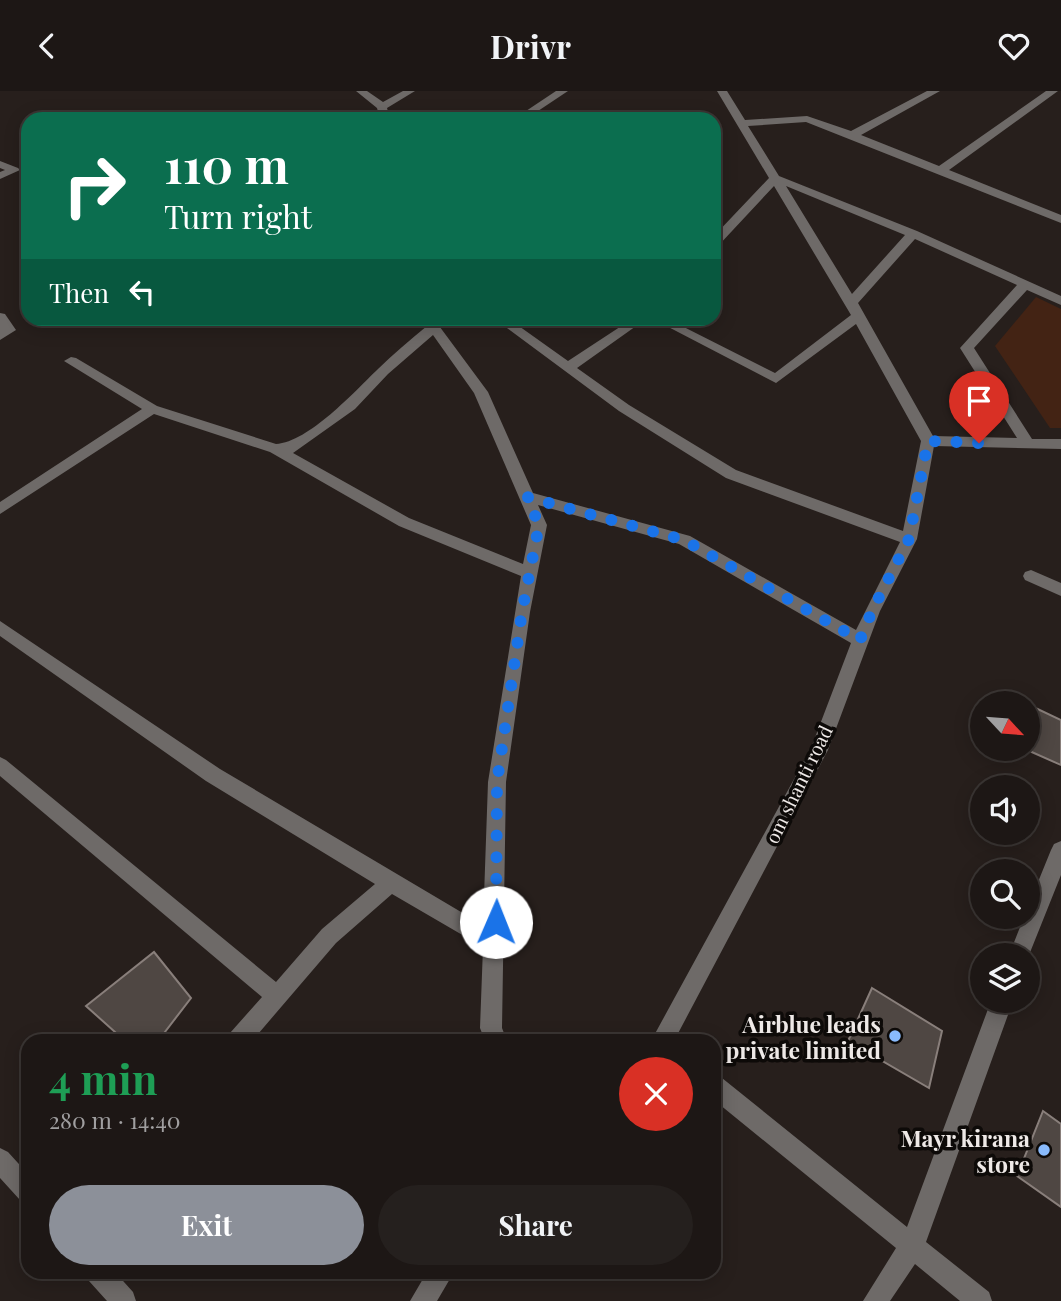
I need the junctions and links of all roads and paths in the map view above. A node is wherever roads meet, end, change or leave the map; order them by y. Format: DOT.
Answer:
graph roads {
  1 [pos="361,91"];
  2 [pos="410,91"];
  3 [pos="564,91"];
  4 [pos="722,91"];
  5 [pos="935,91"];
  6 [pos="1053,91"];
  7 [pos="382,107"];
  8 [pos="383,112"];
  9 [pos="530,112"];
  10 [pos="741,123"];
  11 [pos="852,135"];
  12 [pos="0,164"];
  13 [pos="14,170"];
  14 [pos="21,170"];
  15 [pos="940,171"];
  16 [pos="0,176"];
  17 [pos="775,178"];
  18 [pos="1061,203"];
  19 [pos="1046,212"];
  20 [pos="1061,219"];
  21 [pos="913,234"];
  22 [pos="721,236"];
  23 [pos="1025,284"];
  24 [pos="1061,301"];
  25 [pos="851,303"];
  26 [pos="858,316"];
  27 [pos="0,317"];
  28 [pos="428,326"];
  29 [pos="433,326"];
  30 [pos="511,326"];
  31 [pos="630,326"];
  32 [pos="673,326"];
  33 [pos="0,337"];
  34 [pos="71,361"];
  35 [pos="569,367"];
  36 [pos="152,409"];
  37 [pos="928,441"];
  38 [pos="1061,444"];
  39 [pos="1029,445"];
  40 [pos="275,449"];
  41 [pos="527,497"];
  42 [pos="0,509"];
  43 [pos="909,539"];
  44 [pos="530,573"];
  45 [pos="1031,576"];
  46 [pos="1061,590"];
  47 [pos="0,627"];
  48 [pos="860,640"];
  49 [pos="0,765"];
  50 [pos="1061,850"];
  51 [pos="391,883"];
  52 [pos="495,943"];
  53 [pos="1024,943"];
  54 [pos="277,996"];
  55 [pos="998,1013"];
  56 [pos="245,1034"];
  57 [pos="493,1034"];
  58 [pos="666,1034"];
  59 [pos="721,1092"];
  60 [pos="0,1160"];
  61 [pos="21,1184"];
  62 [pos="912,1246"];
  63 [pos="105,1279"];
  64 [pos="437,1279"];
  65 [pos="124,1301"];
  66 [pos="422,1301"];
  67 [pos="875,1301"];
  68 [pos="980,1301"];
  1 -- 7 [label="street"];
  2 -- 7 [label="street"];
  3 -- 9 [label="street"];
  4 -- 10 [label="street"];
  5 -- 11 [label="street"];
  6 -- 15 [label="street"];
  7 -- 8 [label="street"];
  10 -- 11 [label="street"];
  10 -- 17 [label="street"];
  11 -- 15 [label="street"];
  12 -- 13 [label="street"];
  13 -- 14 [label="street"];
  13 -- 16 [label="street"];
  15 -- 19 [label="street"];
  17 -- 21 [label="street"];
  17 -- 22 [label="street"];
  17 -- 25 [label="street"];
  18 -- 19 [label="street"];
  19 -- 20 [label="street"];
  21 -- 23 [label="street"];
  21 -- 25 [label="street"];
  23 -- 24 [label="street"];
  23 -- 39 [label="street"];
  25 -- 26 [label="street"];
  26 -- 32 [label="street"];
  26 -- 37 [label="street"];
  27 -- 33 [label="street"];
  28 -- 40 [label="street"];
  29 -- 41 [label="street"];
  30 -- 35 [label="street"];
  31 -- 35 [label="street"];
  34 -- 36 [label="street"];
  35 -- 43 [label="street"];
  36 -- 40 [label="street"];
  36 -- 42 [label="street"];
  37 -- 39 [label="street"];
  37 -- 43 [label="street, om shanti road"];
  38 -- 39 [label="street"];
  40 -- 44 [label="street"];
  41 -- 44 [label="street"];
  41 -- 48 [label="street"];
  43 -- 48 [label="street, om shanti road"];
  44 -- 52 [label="street"];
  45 -- 46 [label="street"];
  47 -- 51 [label="street"];
  48 -- 58 [label="street, om shanti road"];
  49 -- 54 [label="street"];
  50 -- 53 [label="street"];
  51 -- 52 [label="street"];
  51 -- 54 [label="street"];
  52 -- 57 [label="street"];
  54 -- 56 [label="street"];
  55 -- 62 [label="street"];
  59 -- 62 [label="street"];
  60 -- 61 [label="street"];
  62 -- 67 [label="street"];
  62 -- 68 [label="street"];
  63 -- 65 [label="street"];
  64 -- 66 [label="street"];
}
